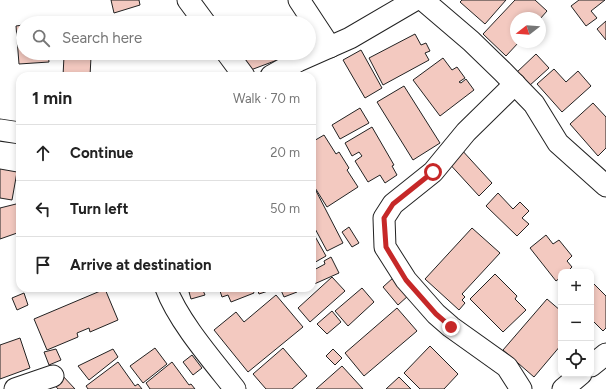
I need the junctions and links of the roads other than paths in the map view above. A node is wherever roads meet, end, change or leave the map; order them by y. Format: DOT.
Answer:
graph roads {
  1 [pos="188,0"];
  2 [pos="299,0"];
  3 [pos="415,0"];
  4 [pos="423,0"];
  5 [pos="200,16"];
  6 [pos="310,16"];
  7 [pos="316,26"];
  8 [pos="330,47"];
  9 [pos="316,53"];
  10 [pos="232,60"];
  11 [pos="300,60"];
  12 [pos="241,72"];
  13 [pos="278,72"];
  14 [pos="515,84"];
  15 [pos="0,130"];
  16 [pos="16,132"];
  17 [pos="606,186"];
  18 [pos="168,292"];
  19 [pos="606,354"];
  20 [pos="594,364"];
  21 [pos="53,376"];
  22 [pos="577,377"];
  23 [pos="15,389"];
  24 [pos="234,389"];
  25 [pos="521,389"];
  26 [pos="563,389"];
  1 -- 5 [label="street"];
  2 -- 6 [label="street"];
  3 -- 8 [label="street"];
  4 -- 14 [label="street"];
  7 -- 8 [label="street"];
  8 -- 9 [label="street"];
  10 -- 12 [label="street"];
  11 -- 13 [label="street"];
  14 -- 17 [label="street"];
  14 -- 25 [label="street"];
  15 -- 16 [label="street"];
  18 -- 24 [label="street"];
  19 -- 20 [label="street"];
  21 -- 23 [label="street"];
  22 -- 26 [label="street"];
}
